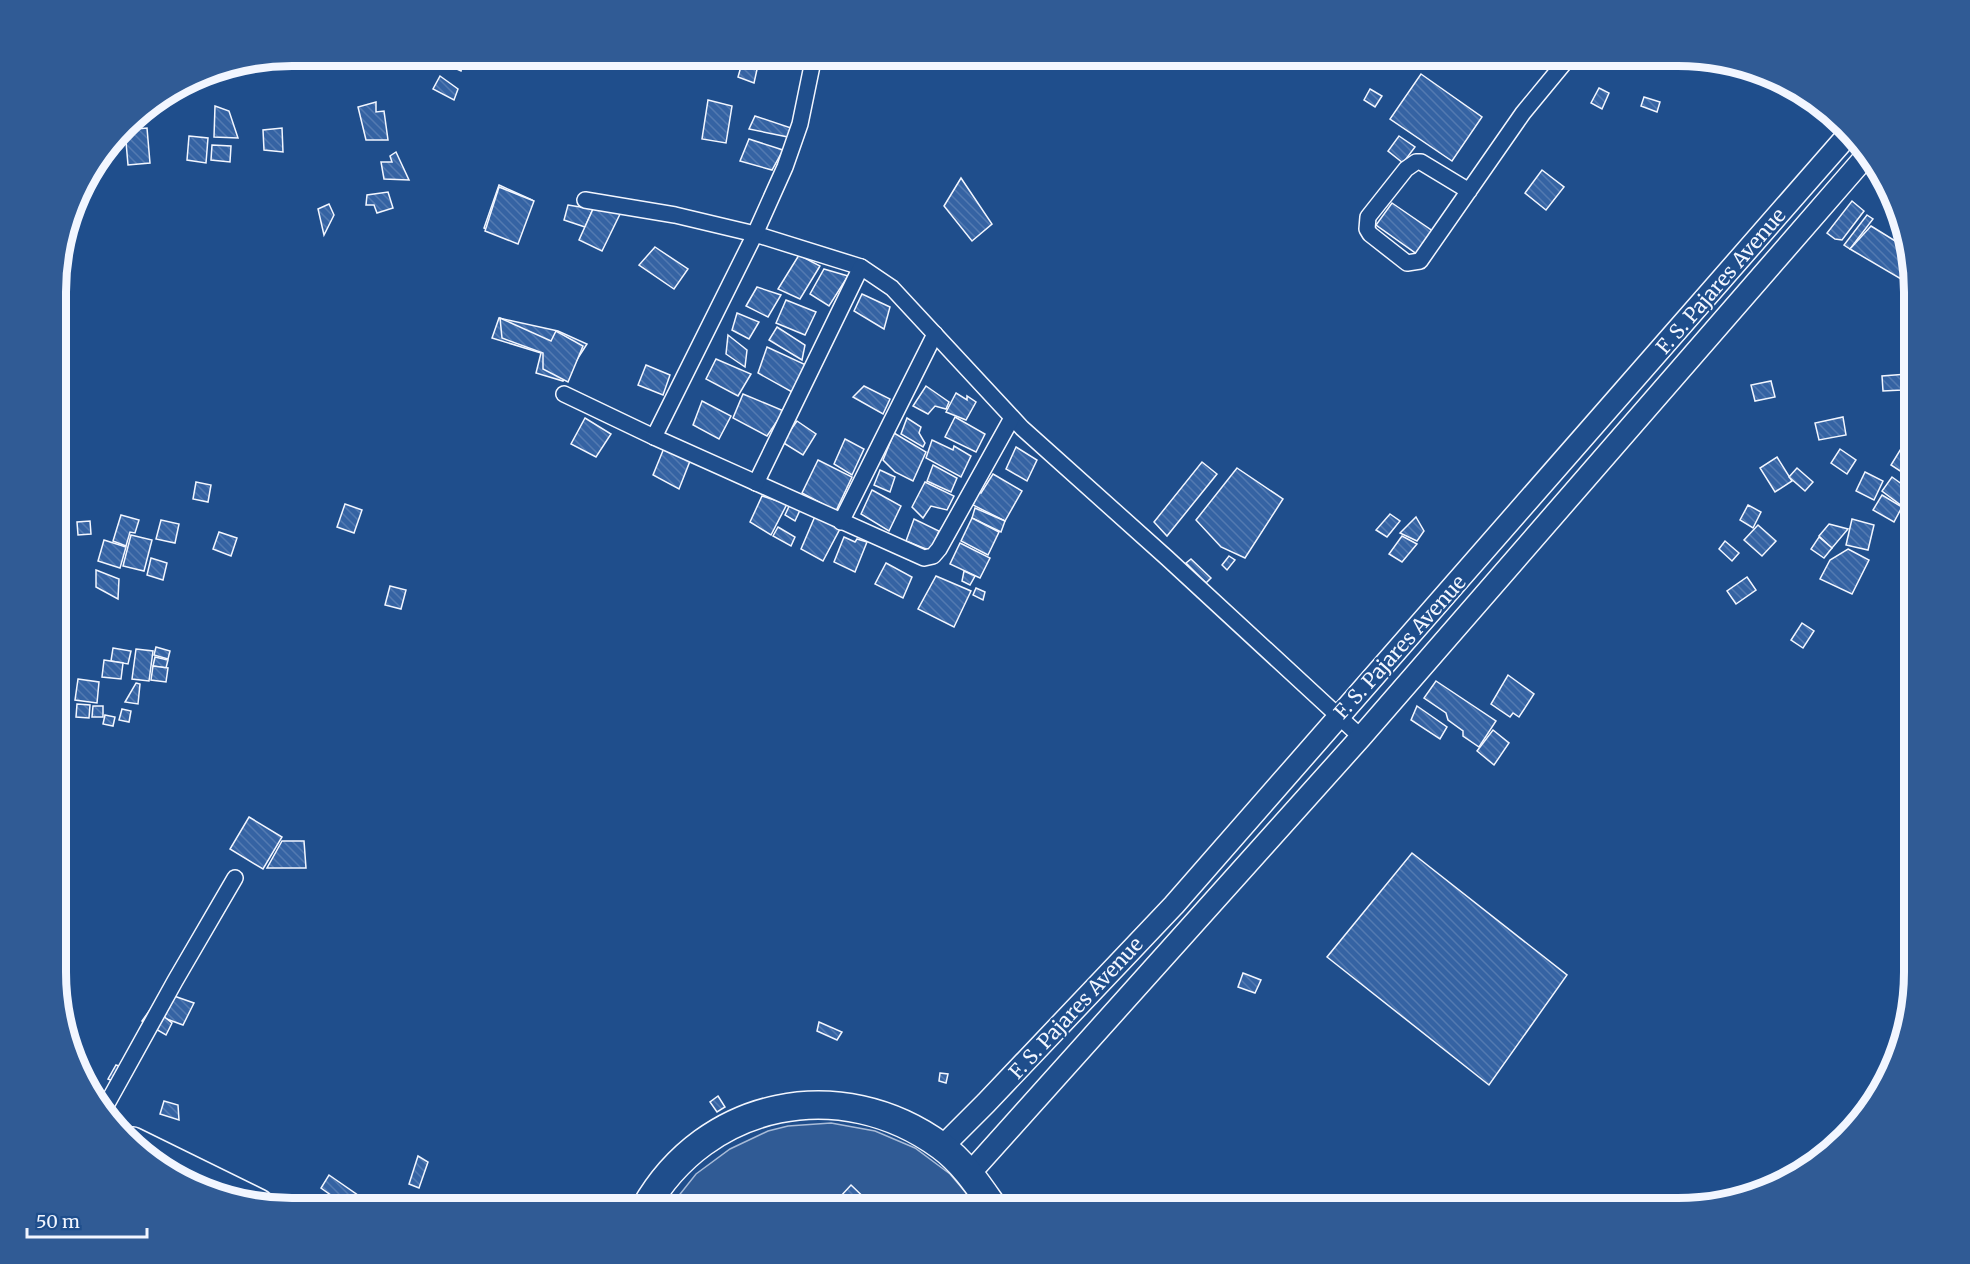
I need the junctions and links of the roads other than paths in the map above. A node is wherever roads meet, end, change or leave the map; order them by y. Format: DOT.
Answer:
graph roads {
  1 [pos="812,66"];
  2 [pos="1562,66"];
  3 [pos="1844,139"];
  4 [pos="1862,161"];
  5 [pos="1468,191"];
  6 [pos="585,200"];
  7 [pos="755,234"];
  8 [pos="861,267"];
  9 [pos="935,334"];
  10 [pos="564,394"];
  11 [pos="1012,418"];
  12 [pos="654,437"];
  13 [pos="756,483"];
  14 [pos="841,522"];
  15 [pos="1454,586"];
  16 [pos="1477,605"];
  17 [pos="1337,717"];
  18 [pos="1361,737"];
  19 [pos="236,878"];
  20 [pos="108,1102"];
  21 [pos="942,1147"];
  22 [pos="158,1153"];
  23 [pos="970,1173"];
  24 [pos="226,1188"];
  25 [pos="651,1198"];
  26 [pos="987,1198"];
  1 -- 7 [label="street"];
  2 -- 5 [label="street"];
  3 -- 15 [label="main road, F. S. Pajares Avenue"];
  4 -- 16 [label="main road, F. S. Pajares Avenue"];
  5 -- 5 [label="street"];
  6 -- 7 [label="street"];
  7 -- 8 [label="street"];
  7 -- 12 [label="street"];
  8 -- 9 [label="street"];
  8 -- 13 [label="street"];
  9 -- 11 [label="street"];
  9 -- 14 [label="street"];
  10 -- 12 [label="street"];
  11 -- 14 [label="street"];
  11 -- 17 [label="street"];
  12 -- 13 [label="street"];
  13 -- 14 [label="street"];
  15 -- 16 [label="main road"];
  15 -- 17 [label="main road, F. S. Pajares Avenue"];
  16 -- 18 [label="main road, F. S. Pajares Avenue"];
  17 -- 18 [label="street"];
  17 -- 21 [label="main road, F. S. Pajares Avenue"];
  18 -- 23 [label="main road, F. S. Pajares Avenue"];
  19 -- 20 [label="street"];
  21 -- 23 [label="highway"];
  21 -- 25 [label="highway"];
  22 -- 24 [label="highway"];
  23 -- 26 [label="highway"];
}
